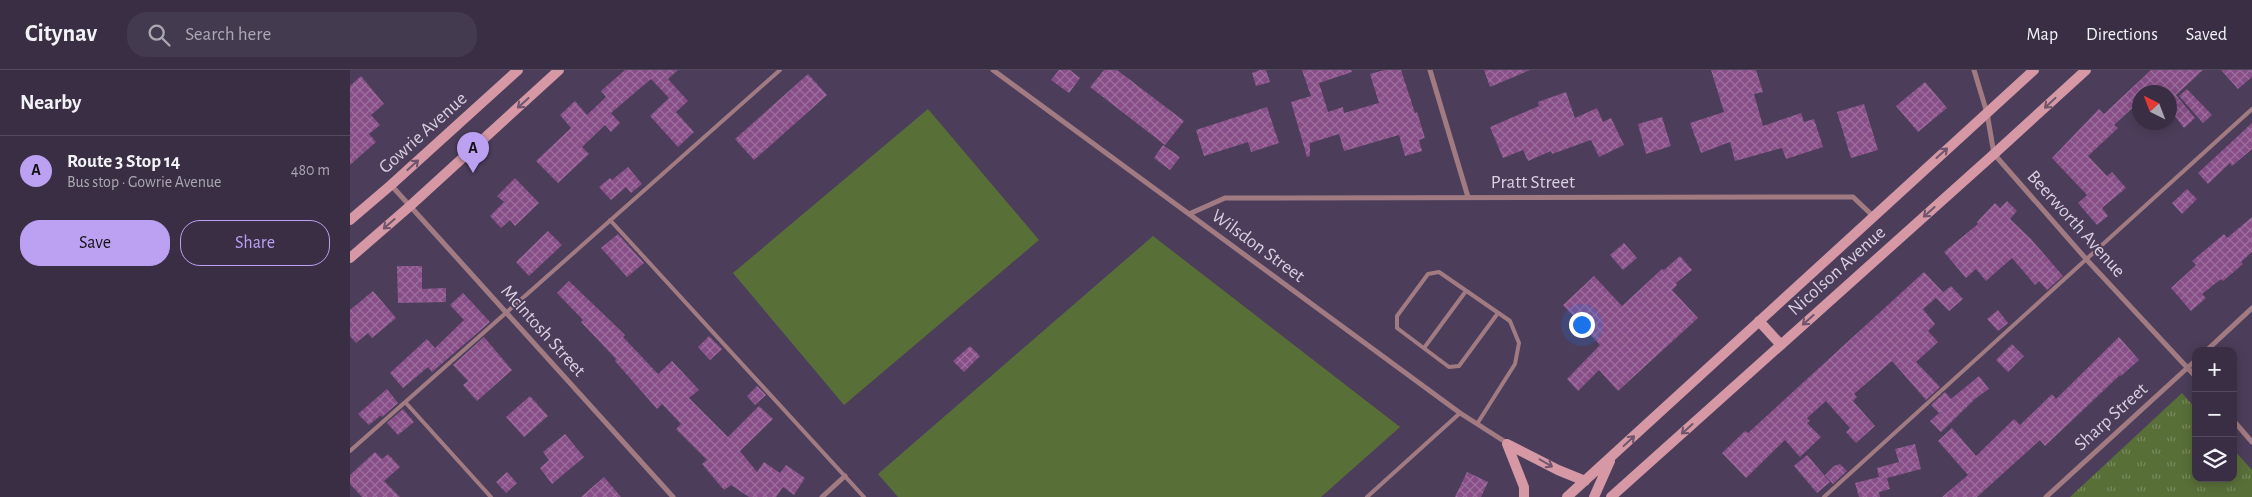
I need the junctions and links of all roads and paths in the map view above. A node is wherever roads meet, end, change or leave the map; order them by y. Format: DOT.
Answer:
graph roads {
  1 [pos="518,70"];
  2 [pos="559,70"];
  3 [pos="780,70"];
  4 [pos="993,70"];
  5 [pos="1430,70"];
  6 [pos="1974,70"];
  7 [pos="2034,70"];
  8 [pos="2086,70"];
  9 [pos="2252,109"];
  10 [pos="1987,113"];
  11 [pos="1994,154"];
  12 [pos="391,185"];
  13 [pos="1468,197"];
  14 [pos="410,206"];
  15 [pos="1189,214"];
  16 [pos="1873,216"];
  17 [pos="350,220"];
  18 [pos="610,220"];
  19 [pos="350,258"];
  20 [pos="2087,260"];
  21 [pos="1466,291"];
  22 [pos="2252,308"];
  23 [pos="506,313"];
  24 [pos="1498,313"];
  25 [pos="1759,321"];
  26 [pos="1781,345"];
  27 [pos="2210,347"];
  28 [pos="1424,348"];
  29 [pos="2192,364"];
  30 [pos="2188,368"];
  31 [pos="2192,372"];
  32 [pos="406,403"];
  33 [pos="1460,413"];
  34 [pos="1476,424"];
  35 [pos="2237,425"];
  36 [pos="2252,442"];
  37 [pos="1508,444"];
  38 [pos="350,451"];
  39 [pos="1612,457"];
  40 [pos="845,476"];
  41 [pos="1585,481"];
  42 [pos="1620,492"];
  43 [pos="492,497"];
  44 [pos="673,497"];
  45 [pos="822,497"];
  46 [pos="864,497"];
  47 [pos="1367,497"];
  48 [pos="1524,497"];
  49 [pos="1567,497"];
  50 [pos="1594,497"];
  51 [pos="1610,497"];
  52 [pos="1824,497"];
  53 [pos="2046,497"];
  12 -- 1 [label="main road, Gowrie Avenue, one-way"];
  2 -- 14 [label="main road, one-way"];
  3 -- 18 [label="lane"];
  4 -- 15 [label="street, Wilsdon Street"];
  5 -- 13 [label="street"];
  6 -- 10 [label="street"];
  7 -- 10 [label="main road, Nicolson Avenue"];
  8 -- 11 [label="main road, Nicolson Avenue, one-way"];
  9 -- 20 [label="lane"];
  10 -- 11 [label="street"];
  16 -- 10 [label="main road, Nicolson Avenue, one-way"];
  11 -- 20 [label="street, Beerworth Avenue"];
  11 -- 26 [label="main road, Nicolson Avenue, one-way"];
  12 -- 14 [label="street, McIntosh Street"];
  12 -- 17 [label="main road, Gowrie Avenue"];
  13 -- 15 [label="street, Pratt Street"];
  13 -- 16 [label="street, Pratt Street"];
  14 -- 19 [label="main road, one-way"];
  14 -- 23 [label="street, McIntosh Street"];
  15 -- 33 [label="street, Wilsdon Street"];
  16 -- 25 [label="main road, Nicolson Avenue"];
  18 -- 23 [label="lane"];
  18 -- 40 [label="lane"];
  20 -- 30 [label="street, Beerworth Avenue"];
  20 -- 52 [label="lane"];
  21 -- 24 [label="lane"];
  21 -- 28 [label="lane"];
  21 -- 28 [label="lane"];
  22 -- 27 [label="street"];
  23 -- 32 [label="lane"];
  23 -- 44 [label="street, McIntosh Street"];
  24 -- 28 [label="lane"];
  24 -- 34 [label="lane"];
  25 -- 26 [label="main road"];
  39 -- 25 [label="main road, Nicolson Avenue, one-way"];
  26 -- 42 [label="main road, Nicolson Avenue, one-way"];
  29 -- 30 [label="street, Sharp Street"];
  30 -- 31 [label="street, Beerworth Avenue"];
  30 -- 53 [label="street, Sharp Street"];
  32 -- 38 [label="lane"];
  32 -- 43 [label="lane"];
  33 -- 34 [label="street, Wilsdon Street"];
  33 -- 47 [label="lane"];
  34 -- 37 [label="street, Wilsdon Street"];
  35 -- 36 [label="street"];
  37 -- 41 [label="main road, one-way"];
  37 -- 48 [label="main road"];
  39 -- 41 [label="main road, Nicolson Avenue"];
  39 -- 50 [label="main road"];
  40 -- 45 [label="street"];
  40 -- 46 [label="lane"];
  41 -- 49 [label="main road, Nicolson Avenue"];
  42 -- 51 [label="main road, Nicolson Avenue"];
}
